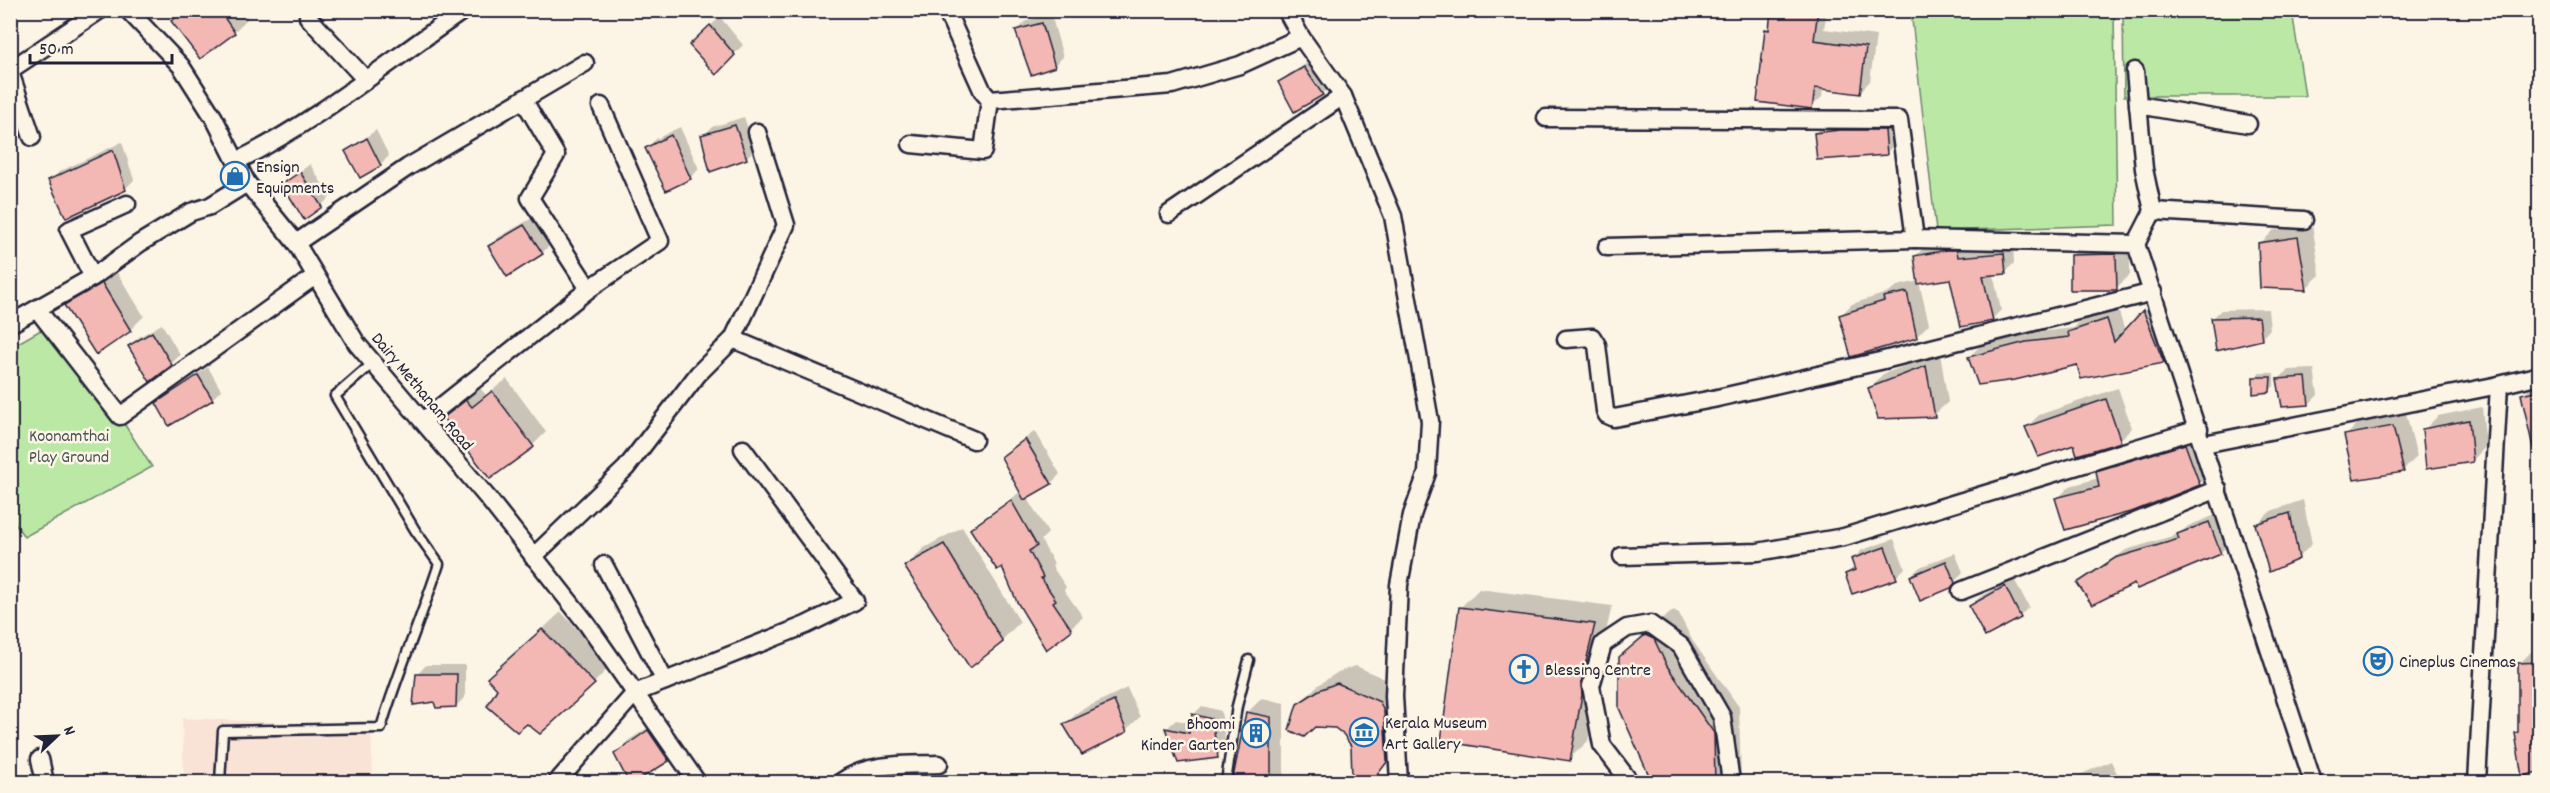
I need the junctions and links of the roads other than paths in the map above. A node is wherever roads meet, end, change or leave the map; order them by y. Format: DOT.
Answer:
graph roads {
  1 [pos="100,10"];
  2 [pos="128,10"];
  3 [pos="946,10"];
  4 [pos="1286,10"];
  5 [pos="453,14"];
  6 [pos="308,16"];
  7 [pos="1301,38"];
  8 [pos="585,63"];
  9 [pos="10,71"];
  10 [pos="2135,71"];
  11 [pos="366,80"];
  12 [pos="1343,96"];
  13 [pos="523,99"];
  14 [pos="990,100"];
  15 [pos="2138,105"];
  16 [pos="601,106"];
  17 [pos="1546,118"];
  18 [pos="2248,124"];
  19 [pos="757,132"];
  20 [pos="32,137"];
  21 [pos="911,144"];
  22 [pos="237,161"];
  23 [pos="247,183"];
  24 [pos="127,204"];
  25 [pos="2153,211"];
  26 [pos="1169,214"];
  27 [pos="2304,220"];
  28 [pos="1915,239"];
  29 [pos="296,243"];
  30 [pos="2136,243"];
  31 [pos="1607,247"];
  32 [pos="315,276"];
  33 [pos="93,277"];
  34 [pos="589,289"];
  35 [pos="2153,291"];
  36 [pos="37,309"];
  37 [pos="10,324"];
  38 [pos="733,339"];
  39 [pos="1566,339"];
  40 [pos="373,363"];
  41 [pos="2540,375"];
  42 [pos="2499,385"];
  43 [pos="424,420"];
  44 [pos="2201,436"];
  45 [pos="974,440"];
  46 [pos="743,449"];
  47 [pos="2218,489"];
  48 [pos="1622,556"];
  49 [pos="533,557"];
  50 [pos="604,565"];
  51 [pos="1961,591"];
  52 [pos="1249,660"];
  53 [pos="665,681"];
  54 [pos="635,693"];
  55 [pos="40,759"];
  56 [pos="939,765"];
  57 [pos="45,783"];
  58 [pos="220,783"];
  59 [pos="557,783"];
  60 [pos="697,783"];
  61 [pos="841,783"];
  62 [pos="1226,783"];
  63 [pos="1399,783"];
  64 [pos="1630,783"];
  65 [pos="1731,783"];
  66 [pos="2313,783"];
  67 [pos="2478,783"];
  1 -- 9 [label="street"];
  2 -- 22 [label="street, Dairy Methanam Road"];
  3 -- 14 [label="street"];
  4 -- 7 [label="street"];
  5 -- 11 [label="street"];
  6 -- 11 [label="street"];
  7 -- 12 [label="street"];
  7 -- 14 [label="street"];
  8 -- 13 [label="street"];
  9 -- 20 [label="street"];
  10 -- 15 [label="street"];
  11 -- 22 [label="street"];
  12 -- 26 [label="street"];
  12 -- 63 [label="street"];
  13 -- 29 [label="street"];
  13 -- 34 [label="street"];
  14 -- 21 [label="street"];
  15 -- 18 [label="street"];
  15 -- 25 [label="street"];
  16 -- 34 [label="street"];
  17 -- 28 [label="street"];
  19 -- 38 [label="street"];
  22 -- 23 [label="street, Dairy Methanam Road"];
  23 -- 29 [label="street, Dairy Methanam Road"];
  23 -- 33 [label="street"];
  24 -- 33 [label="street"];
  25 -- 27 [label="street"];
  25 -- 30 [label="street"];
  28 -- 30 [label="street"];
  28 -- 31 [label="street"];
  29 -- 32 [label="street, Dairy Methanam Road"];
  30 -- 35 [label="street"];
  32 -- 36 [label="street"];
  32 -- 40 [label="street, Dairy Methanam Road"];
  33 -- 36 [label="street"];
  34 -- 43 [label="street"];
  35 -- 39 [label="street"];
  35 -- 44 [label="street"];
  36 -- 37 [label="street"];
  38 -- 45 [label="street"];
  38 -- 49 [label="street"];
  40 -- 43 [label="street, Dairy Methanam Road"];
  40 -- 58 [label="lane"];
  41 -- 42 [label="street"];
  42 -- 44 [label="street"];
  42 -- 67 [label="street"];
  43 -- 49 [label="street, Dairy Methanam Road"];
  44 -- 47 [label="street"];
  44 -- 48 [label="street"];
  46 -- 53 [label="street"];
  47 -- 51 [label="street"];
  47 -- 66 [label="street"];
  49 -- 54 [label="street, Dairy Methanam Road"];
  50 -- 53 [label="street"];
  52 -- 62 [label="lane"];
  53 -- 54 [label="street"];
  54 -- 59 [label="street"];
  54 -- 60 [label="street, Dairy Methanam Road"];
  55 -- 57 [label="street"];
  56 -- 61 [label="street"];
  64 -- 65 [label="street"];
}
